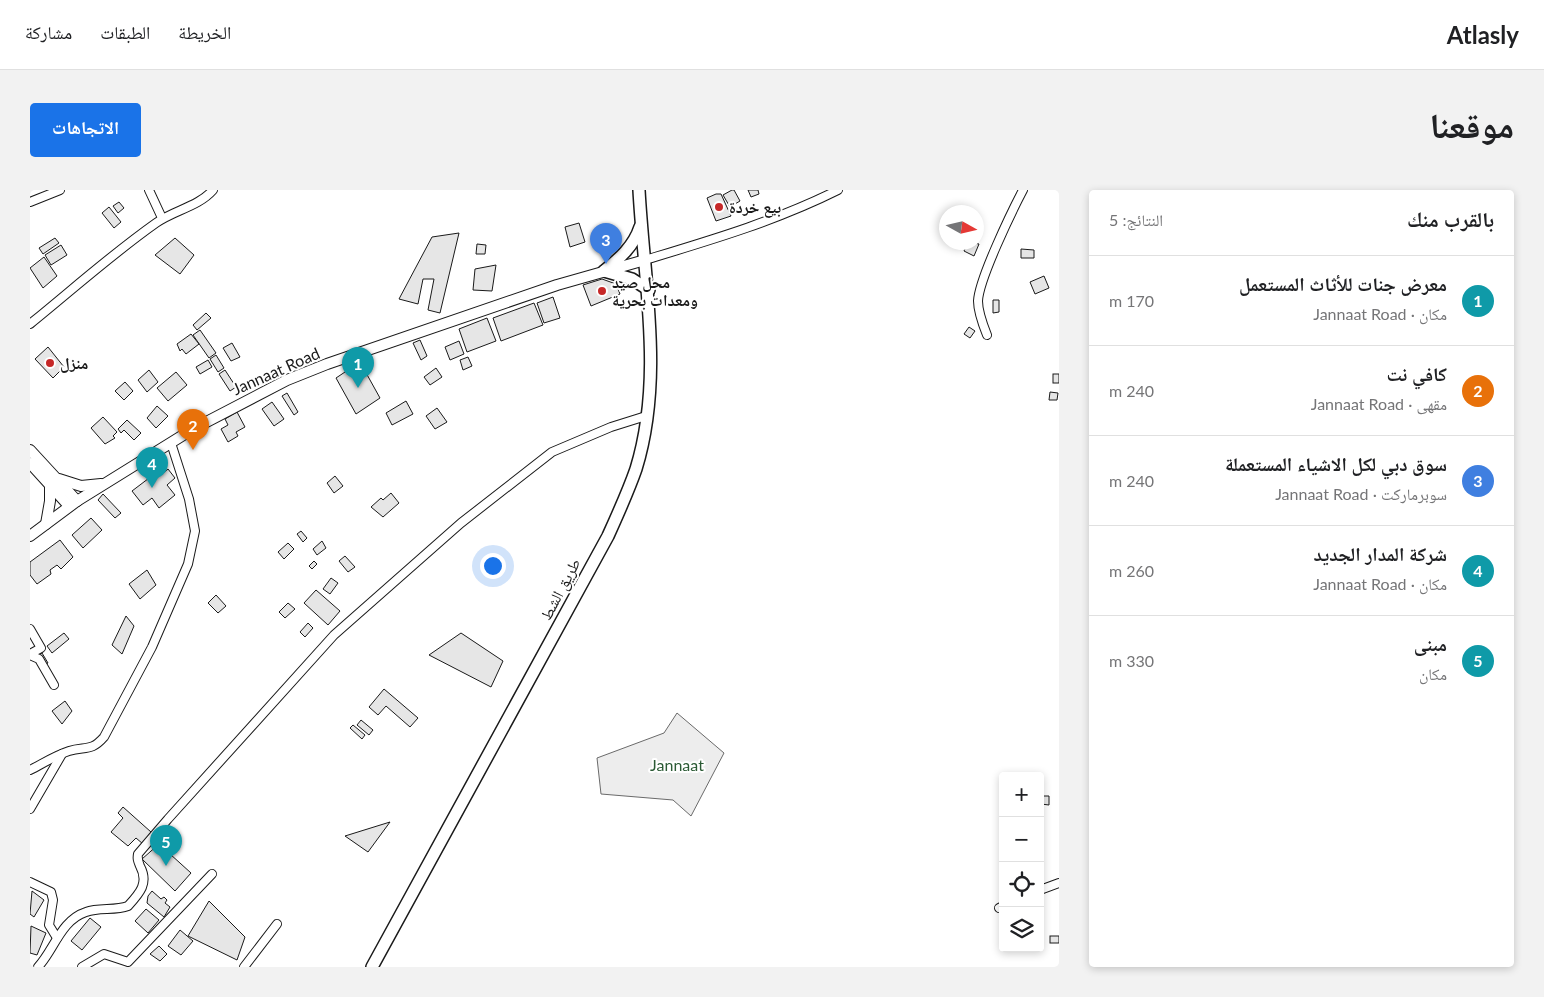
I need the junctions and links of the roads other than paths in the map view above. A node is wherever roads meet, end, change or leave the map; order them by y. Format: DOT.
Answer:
graph roads {
  1 [pos="60,190"];
  2 [pos="150,190"];
  3 [pos="213,190"];
  4 [pos="639,190"];
  5 [pos="838,190"];
  6 [pos="1023,190"];
  7 [pos="30,202"];
  8 [pos="162,218"];
  9 [pos="641,224"];
  10 [pos="645,260"];
  11 [pos="604,271"];
  12 [pos="649,290"];
  13 [pos="30,324"];
  14 [pos="987,335"];
  15 [pos="646,416"];
  16 [pos="171,443"];
  17 [pos="30,450"];
  18 [pos="30,463"];
  19 [pos="52,481"];
  20 [pos="105,483"];
  21 [pos="73,503"];
  22 [pos="46,524"];
  23 [pos="30,536"];
  24 [pos="30,629"];
  25 [pos="30,655"];
  26 [pos="54,685"];
  27 [pos="62,754"];
  28 [pos="30,770"];
  29 [pos="30,809"];
  30 [pos="212,874"];
  31 [pos="30,882"];
  32 [pos="1059,883"];
  33 [pos="1044,889"];
  34 [pos="277,924"];
  35 [pos="57,938"];
  36 [pos="38,967"];
  37 [pos="82,967"];
  38 [pos="244,967"];
  39 [pos="372,967"];
  1 -- 7 [label="street"];
  2 -- 8 [label="street"];
  3 -- 8 [label="street"];
  4 -- 9 [label="main road, طريق الشط"];
  5 -- 10 [label="street"];
  6 -- 14 [label="street"];
  8 -- 13 [label="street"];
  9 -- 10 [label="main road, طريق الشط"];
  9 -- 11 [label="main road"];
  10 -- 11 [label="street, Jannaat Road"];
  10 -- 12 [label="main road, طريق الشط"];
  11 -- 12 [label="main road"];
  11 -- 16 [label="street, Jannaat Road"];
  12 -- 15 [label="main road, طريق الشط"];
  15 -- 35 [label="street"];
  15 -- 39 [label="main road, طريق الشط"];
  16 -- 20 [label="street, Jannaat Road"];
  16 -- 27 [label="street"];
  17 -- 19 [label="street"];
  18 -- 19 [label="street"];
  19 -- 20 [label="street"];
  19 -- 21 [label="street"];
  19 -- 22 [label="street"];
  20 -- 21 [label="street, Jannaat Road"];
  21 -- 22 [label="street, Jannaat Road"];
  22 -- 23 [label="street, Jannaat Road"];
  24 -- 25 [label="street"];
  25 -- 26 [label="street"];
  27 -- 28 [label="street"];
  27 -- 29 [label="street"];
  30 -- 37 [label="street"];
  31 -- 35 [label="street"];
  32 -- 33 [label="street"];
  34 -- 38 [label="street"];
  35 -- 36 [label="street"];
}
